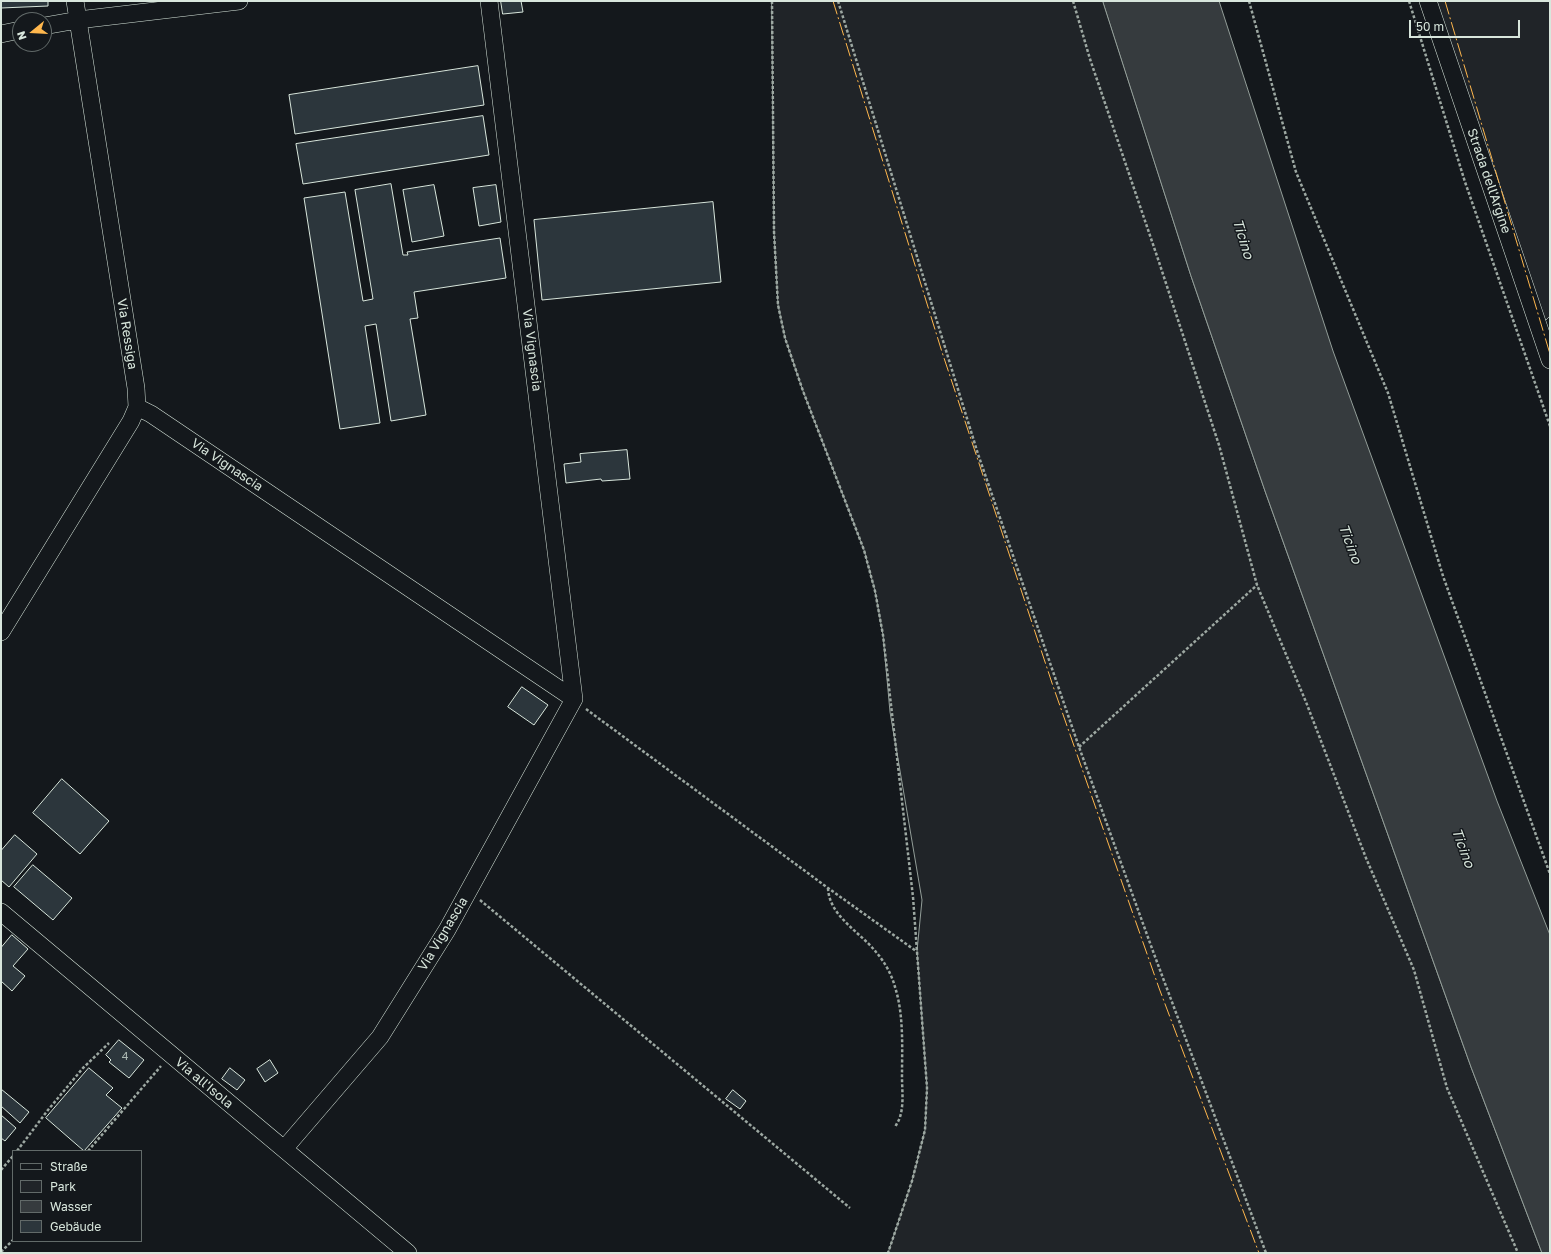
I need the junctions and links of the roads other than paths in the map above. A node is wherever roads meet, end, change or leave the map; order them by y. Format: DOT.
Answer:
graph roads {
  1 [pos="76,1"];
  2 [pos="239,1"];
  3 [pos="489,1"];
  4 [pos="1428,1"];
  5 [pos="78,20"];
  6 [pos="52,25"];
  7 [pos="12,32"];
  8 [pos="1,34"];
  9 [pos="1545,327"];
  10 [pos="1550,360"];
  11 [pos="137,407"];
  12 [pos="1,632"];
  13 [pos="574,700"];
  14 [pos="1,912"];
  15 [pos="284,1149"];
  16 [pos="408,1253"];
  1 -- 5 [label="street, Via Ressiga"];
  2 -- 5 [label="street"];
  3 -- 13 [label="street, Via Vignascia"];
  4 -- 9 [label="street, Strada dell'Argine"];
  5 -- 6 [label="street"];
  5 -- 11 [label="street, Via Ressiga"];
  7 -- 8 [label="street"];
  9 -- 10 [label="street, Strada dell'Argine"];
  11 -- 12 [label="street, Via Ressiga"];
  11 -- 13 [label="street, Via Vignascia"];
  13 -- 15 [label="street, Via Vignascia"];
  14 -- 15 [label="street, Via all'Isola"];
  15 -- 16 [label="street, Via all'Isola"];
}
